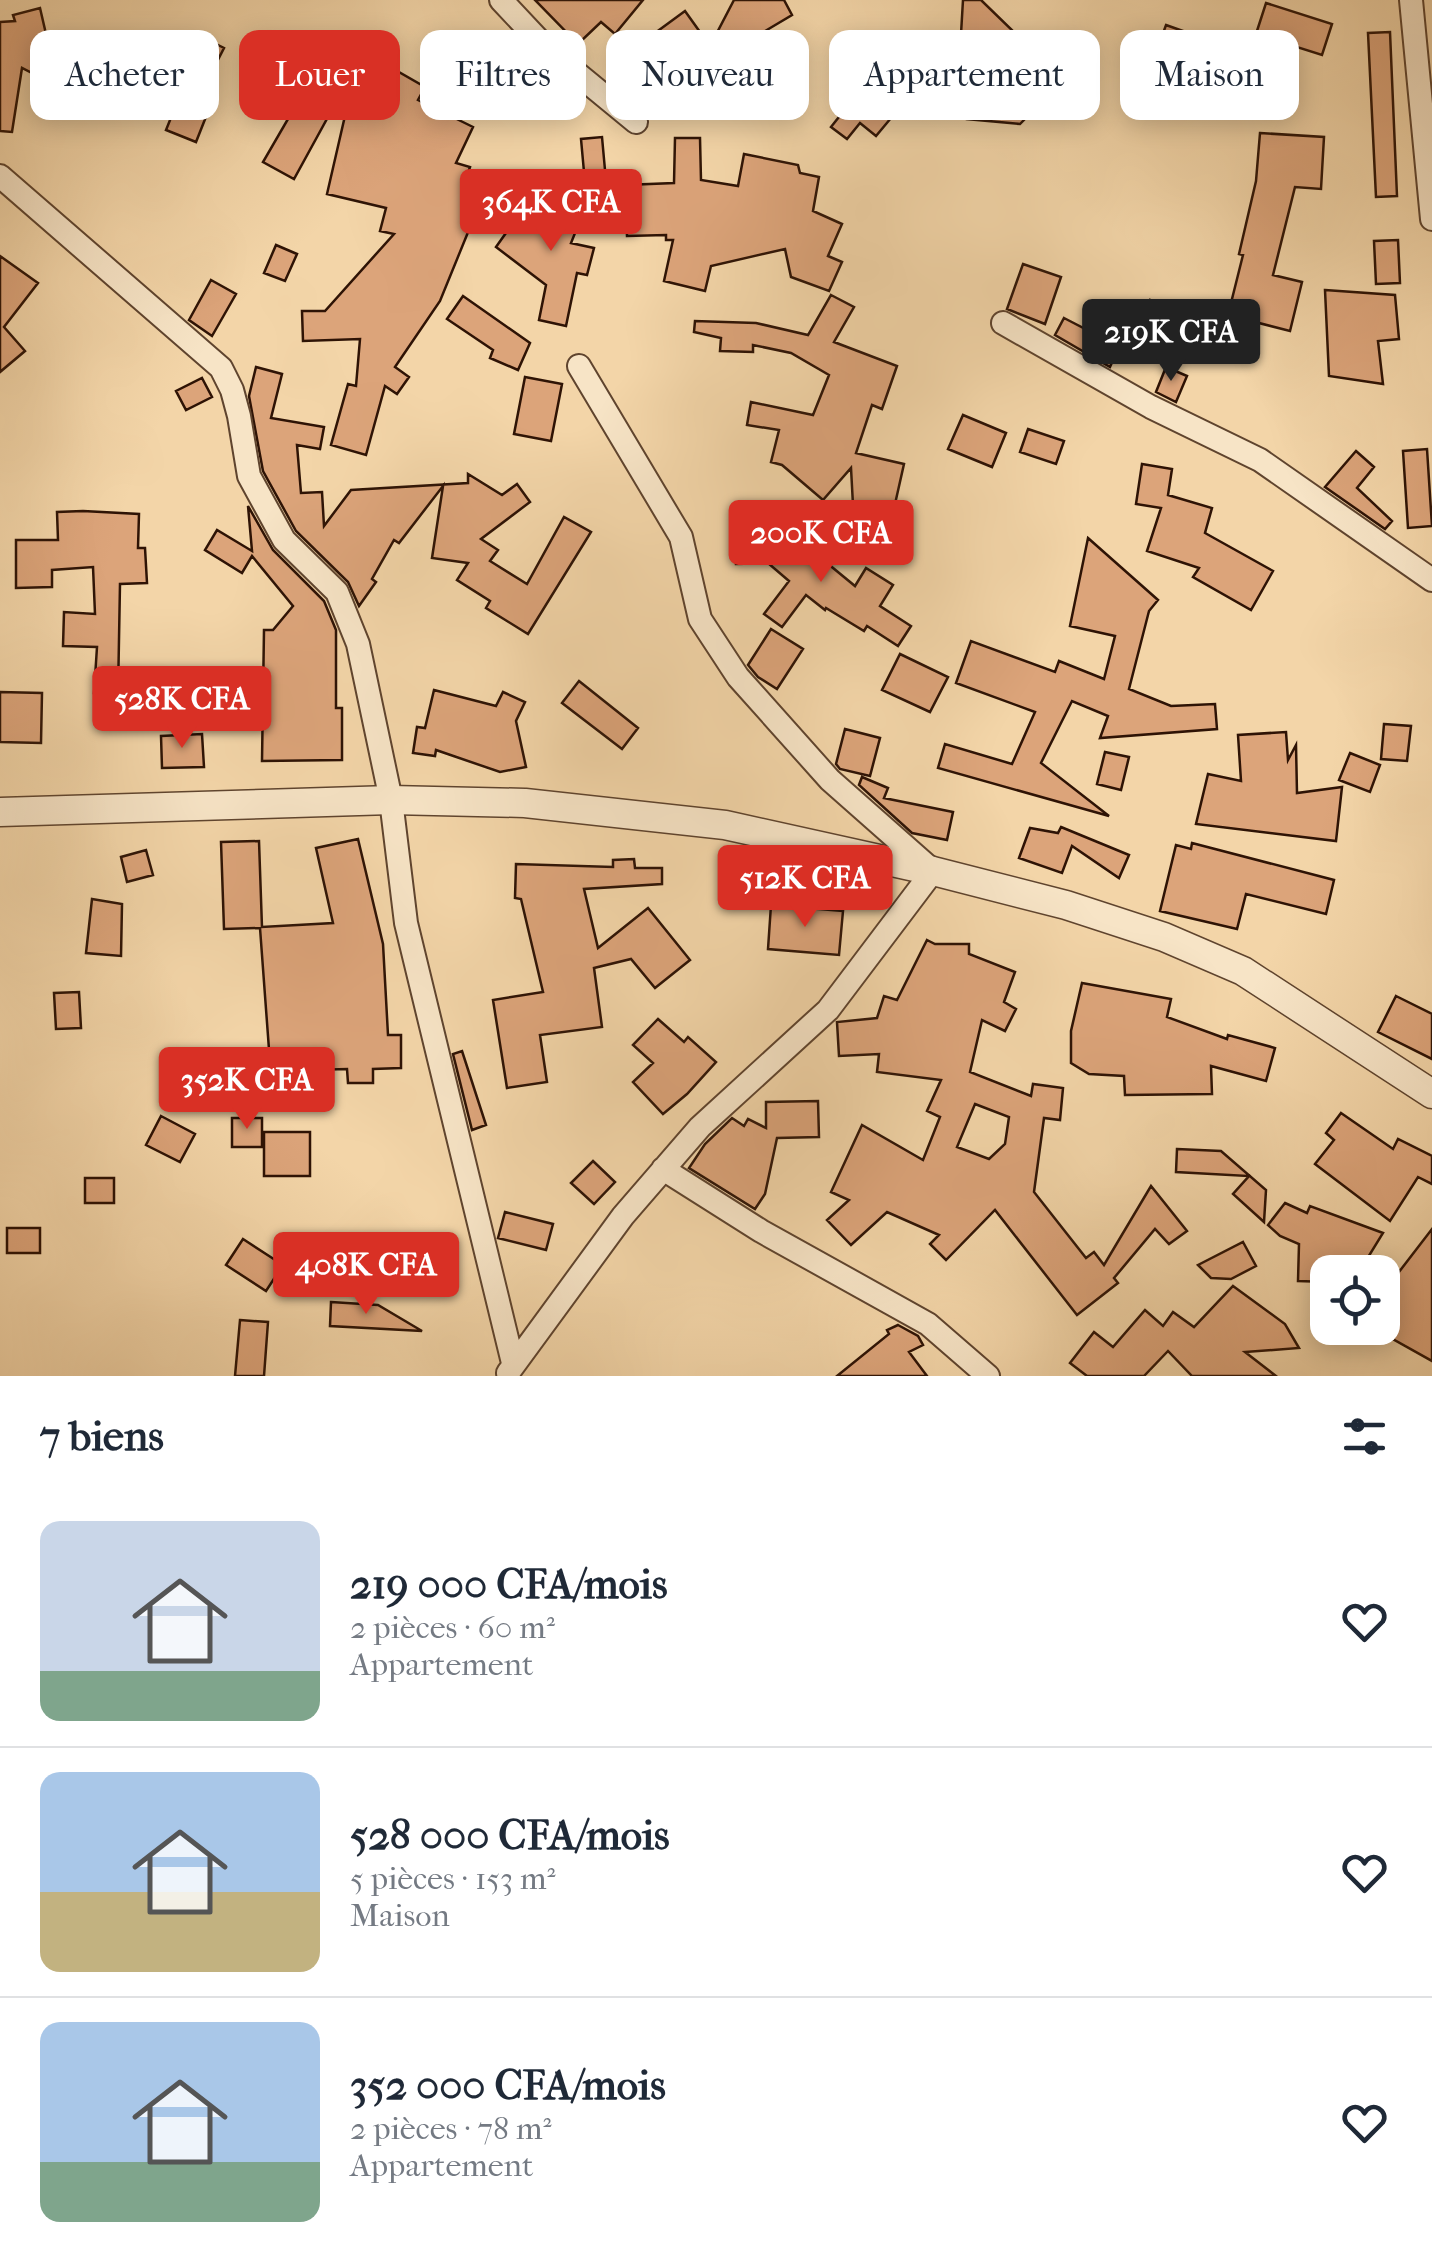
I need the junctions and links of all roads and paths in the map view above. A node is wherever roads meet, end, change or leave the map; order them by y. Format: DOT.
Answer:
graph roads {
  1 [pos="501,0"];
  2 [pos="1411,0"];
  3 [pos="636,122"];
  4 [pos="0,176"];
  5 [pos="1432,219"];
  6 [pos="1002,323"];
  7 [pos="579,366"];
  8 [pos="1432,580"];
  9 [pos="391,800"];
  10 [pos="0,812"];
  11 [pos="934,871"];
  12 [pos="1432,1094"];
  13 [pos="663,1170"];
  14 [pos="510,1370"];
  15 [pos="988,1376"];
  1 -- 3 [label="street"];
  2 -- 5 [label="street"];
  4 -- 9 [label="street"];
  6 -- 8 [label="street"];
  7 -- 11 [label="street"];
  9 -- 10 [label="street"];
  9 -- 11 [label="street"];
  9 -- 14 [label="street"];
  11 -- 12 [label="street"];
  11 -- 13 [label="street"];
  13 -- 14 [label="street"];
  13 -- 15 [label="street"];
}
